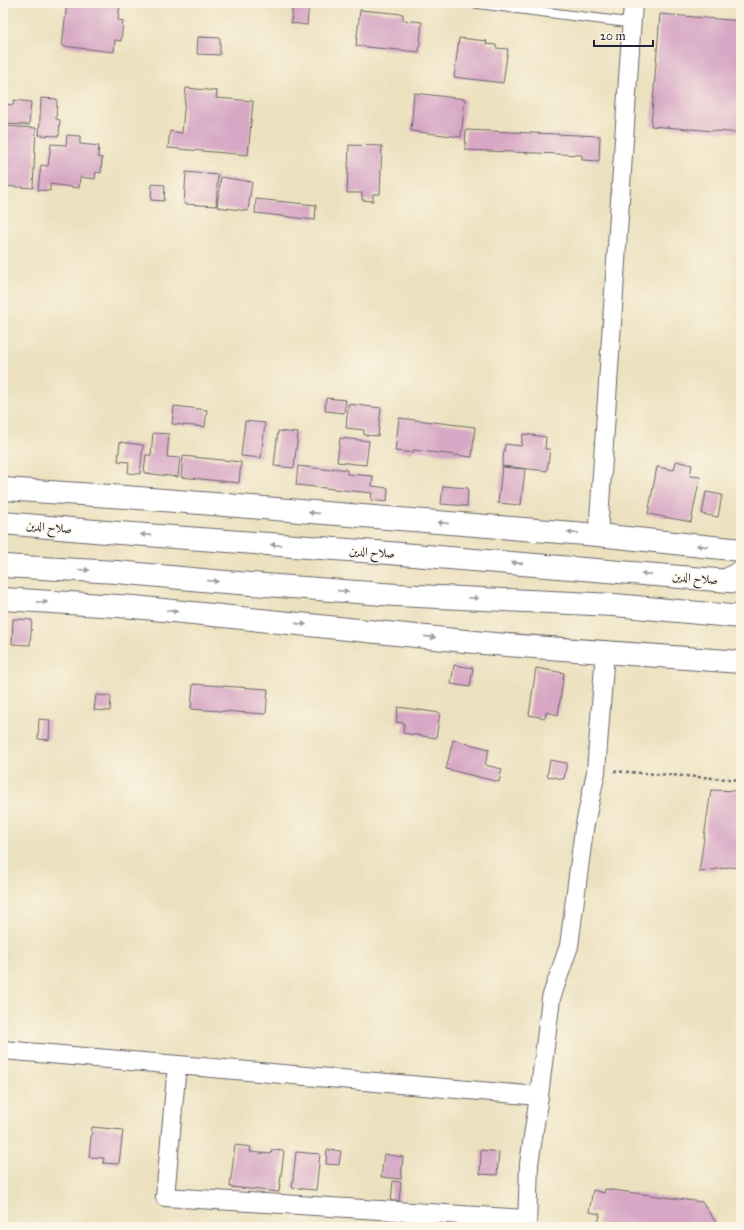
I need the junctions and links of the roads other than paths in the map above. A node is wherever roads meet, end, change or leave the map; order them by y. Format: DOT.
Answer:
graph roads {
  1 [pos="474,3"];
  2 [pos="633,3"];
  3 [pos="631,23"];
  4 [pos="3,489"];
  5 [pos="3,524"];
  6 [pos="598,535"];
  7 [pos="741,550"];
  8 [pos="3,566"];
  9 [pos="741,569"];
  10 [pos="732,581"];
  11 [pos="3,599"];
  12 [pos="741,617"];
  13 [pos="605,652"];
  14 [pos="741,662"];
  15 [pos="3,1050"];
  16 [pos="177,1065"];
  17 [pos="540,1096"];
  18 [pos="527,1223"];
  1 -- 3 [label="lane"];
  2 -- 3 [label="street"];
  3 -- 6 [label="street"];
  6 -- 4 [label="main road, one-way"];
  10 -- 5 [label="main road, صلاح الدين, one-way"];
  7 -- 6 [label="main road, one-way"];
  8 -- 12 [label="main road, one-way"];
  9 -- 10 [label="street"];
  11 -- 13 [label="main road, one-way"];
  13 -- 14 [label="main road"];
  13 -- 17 [label="street"];
  15 -- 16 [label="street"];
  16 -- 17 [label="street"];
  16 -- 18 [label="street"];
  17 -- 18 [label="street"];
}
